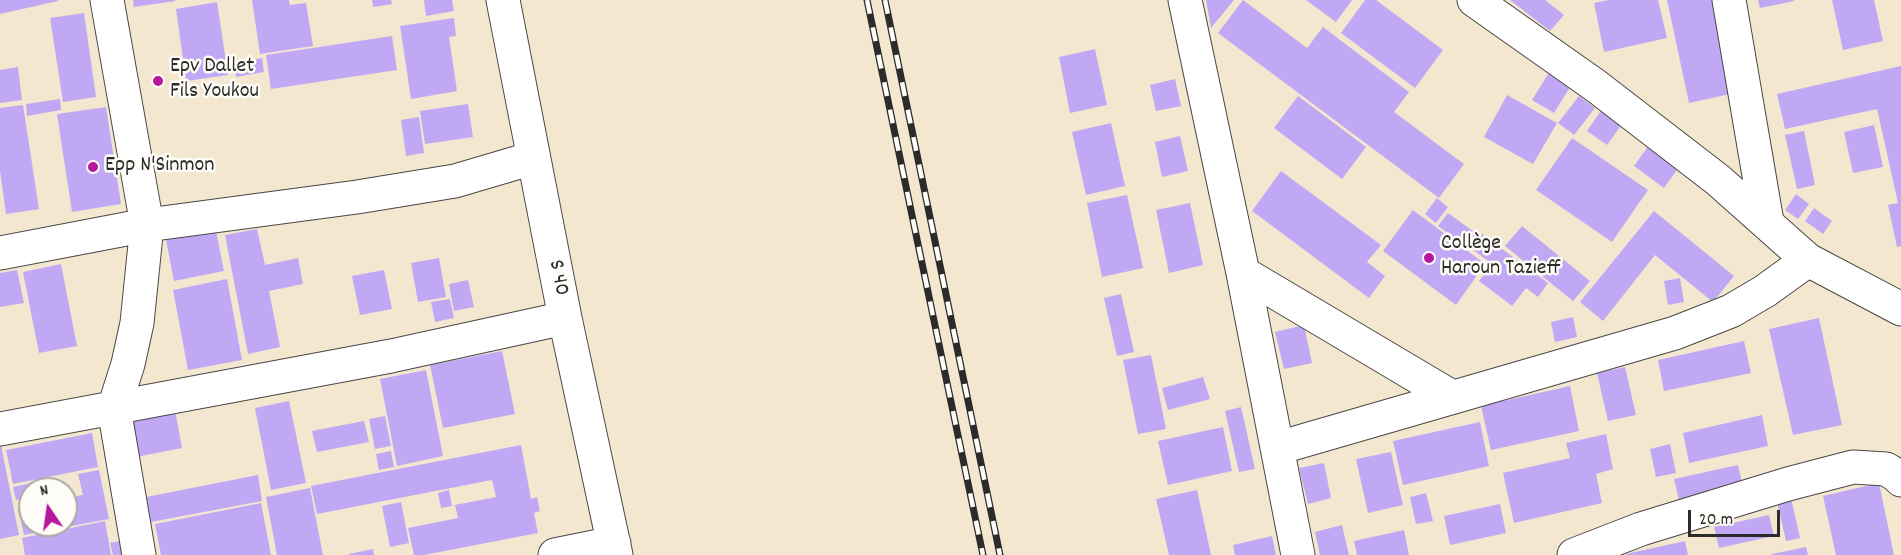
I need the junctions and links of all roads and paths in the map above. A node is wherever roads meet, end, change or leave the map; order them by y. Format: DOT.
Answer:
graph roads {
  1 [pos="107,0"];
  2 [pos="503,0"];
  3 [pos="1185,0"];
  4 [pos="1474,0"];
  5 [pos="1729,0"];
  6 [pos="533,158"];
  7 [pos="1767,222"];
  8 [pos="147,225"];
  9 [pos="0,253"];
  10 [pos="1808,260"];
  11 [pos="1243,273"];
  12 [pos="1901,309"];
  13 [pos="565,318"];
  14 [pos="1452,397"];
  15 [pos="114,408"];
  16 [pos="0,429"];
  17 [pos="1278,448"];
  18 [pos="1901,480"];
  19 [pos="615,549"];
  20 [pos="139,555"];
  21 [pos="555,555"];
  22 [pos="1298,555"];
  23 [pos="1574,555"];
  1 -- 8 [label="street"];
  2 -- 6 [label="street, S 40"];
  3 -- 11 [label="street"];
  4 -- 7 [label="street"];
  5 -- 7 [label="street"];
  6 -- 8 [label="street"];
  6 -- 13 [label="street, S 40"];
  7 -- 10 [label="street"];
  8 -- 9 [label="street"];
  8 -- 15 [label="street"];
  10 -- 12 [label="street"];
  10 -- 14 [label="street"];
  11 -- 14 [label="street"];
  11 -- 17 [label="street"];
  13 -- 15 [label="street"];
  13 -- 19 [label="street, S 40"];
  14 -- 17 [label="street"];
  15 -- 16 [label="street"];
  15 -- 20 [label="street"];
  17 -- 22 [label="street"];
  18 -- 23 [label="street"];
  19 -- 21 [label="street"];
}
